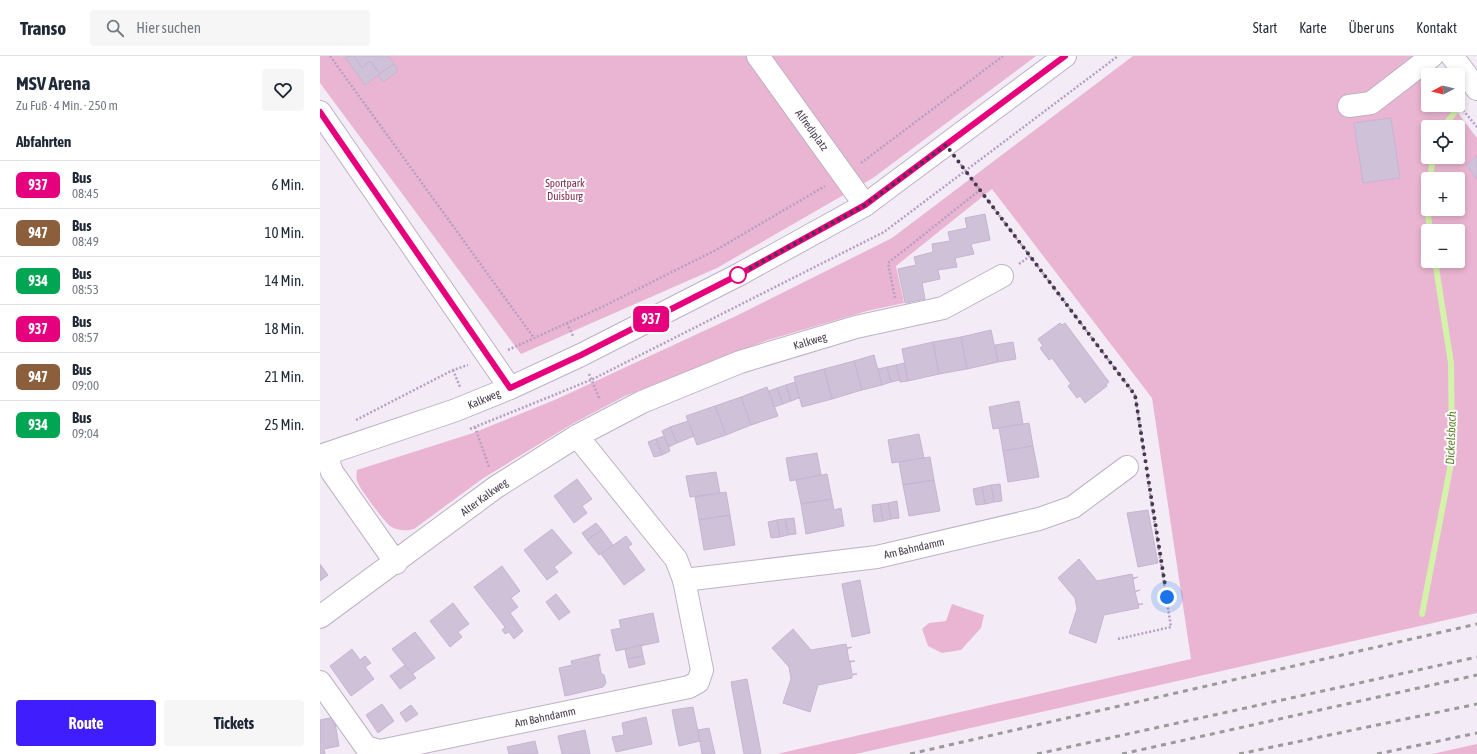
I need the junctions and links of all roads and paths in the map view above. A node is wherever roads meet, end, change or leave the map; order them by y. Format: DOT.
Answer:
graph roads {
  1 [pos="330,56"];
  2 [pos="758,56"];
  3 [pos="1003,56"];
  4 [pos="1065,56"];
  5 [pos="1432,56"];
  6 [pos="1452,56"];
  7 [pos="1477,89"];
  8 [pos="1349,106"];
  9 [pos="1465,112"];
  10 [pos="323,123"];
  11 [pos="1477,127"];
  12 [pos="946,145"];
  13 [pos="844,175"];
  14 [pos="980,190"];
  15 [pos="865,205"];
  16 [pos="1002,276"];
  17 [pos="899,318"];
  18 [pos="534,338"];
  19 [pos="490,358"];
  20 [pos="587,369"];
  21 [pos="453,370"];
  22 [pos="510,388"];
  23 [pos="461,389"];
  24 [pos="608,420"];
  25 [pos="472,421"];
  26 [pos="349,424"];
  27 [pos="577,436"];
  28 [pos="323,456"];
  29 [pos="1139,465"];
  30 [pos="496,487"];
  31 [pos="396,563"];
  32 [pos="684,580"];
  33 [pos="320,617"];
  34 [pos="1118,639"];
  35 [pos="320,682"];
  1 -- 18 [label="path"];
  2 -- 13 [label="street, Alfrediplatz"];
  3 -- 13 [label="path"];
  4 -- 12 [label="street, Kalkweg"];
  5 -- 8 [label="street"];
  6 -- 7 [label="street"];
  9 -- 11 [label="path"];
  10 -- 19 [label="street"];
  12 -- 14 [label="path"];
  12 -- 15 [label="street, Kalkweg"];
  13 -- 15 [label="street, Alfrediplatz"];
  13 -- 18 [label="path"];
  14 -- 17 [label="path"];
  14 -- 29 [label="path"];
  15 -- 22 [label="street, Kalkweg"];
  16 -- 17 [label="street, Kalkweg"];
  17 -- 24 [label="street, Kalkweg"];
  18 -- 19 [label="path"];
  19 -- 21 [label="path"];
  19 -- 22 [label="street"];
  20 -- 24 [label="path"];
  21 -- 23 [label="path"];
  21 -- 26 [label="path"];
  22 -- 28 [label="street, Kalkweg"];
  24 -- 27 [label="street, Kalkweg"];
  25 -- 30 [label="path"];
  27 -- 30 [label="street, Alter Kalkweg"];
  27 -- 32 [label="street, Am Bahndamm"];
  28 -- 31 [label="street"];
  29 -- 32 [label="street, Am Bahndamm"];
  29 -- 34 [label="path"];
  30 -- 31 [label="street, Alter Kalkweg"];
  31 -- 33 [label="street, Alter Kalkweg"];
  32 -- 35 [label="street, Am Bahndamm"];
}
